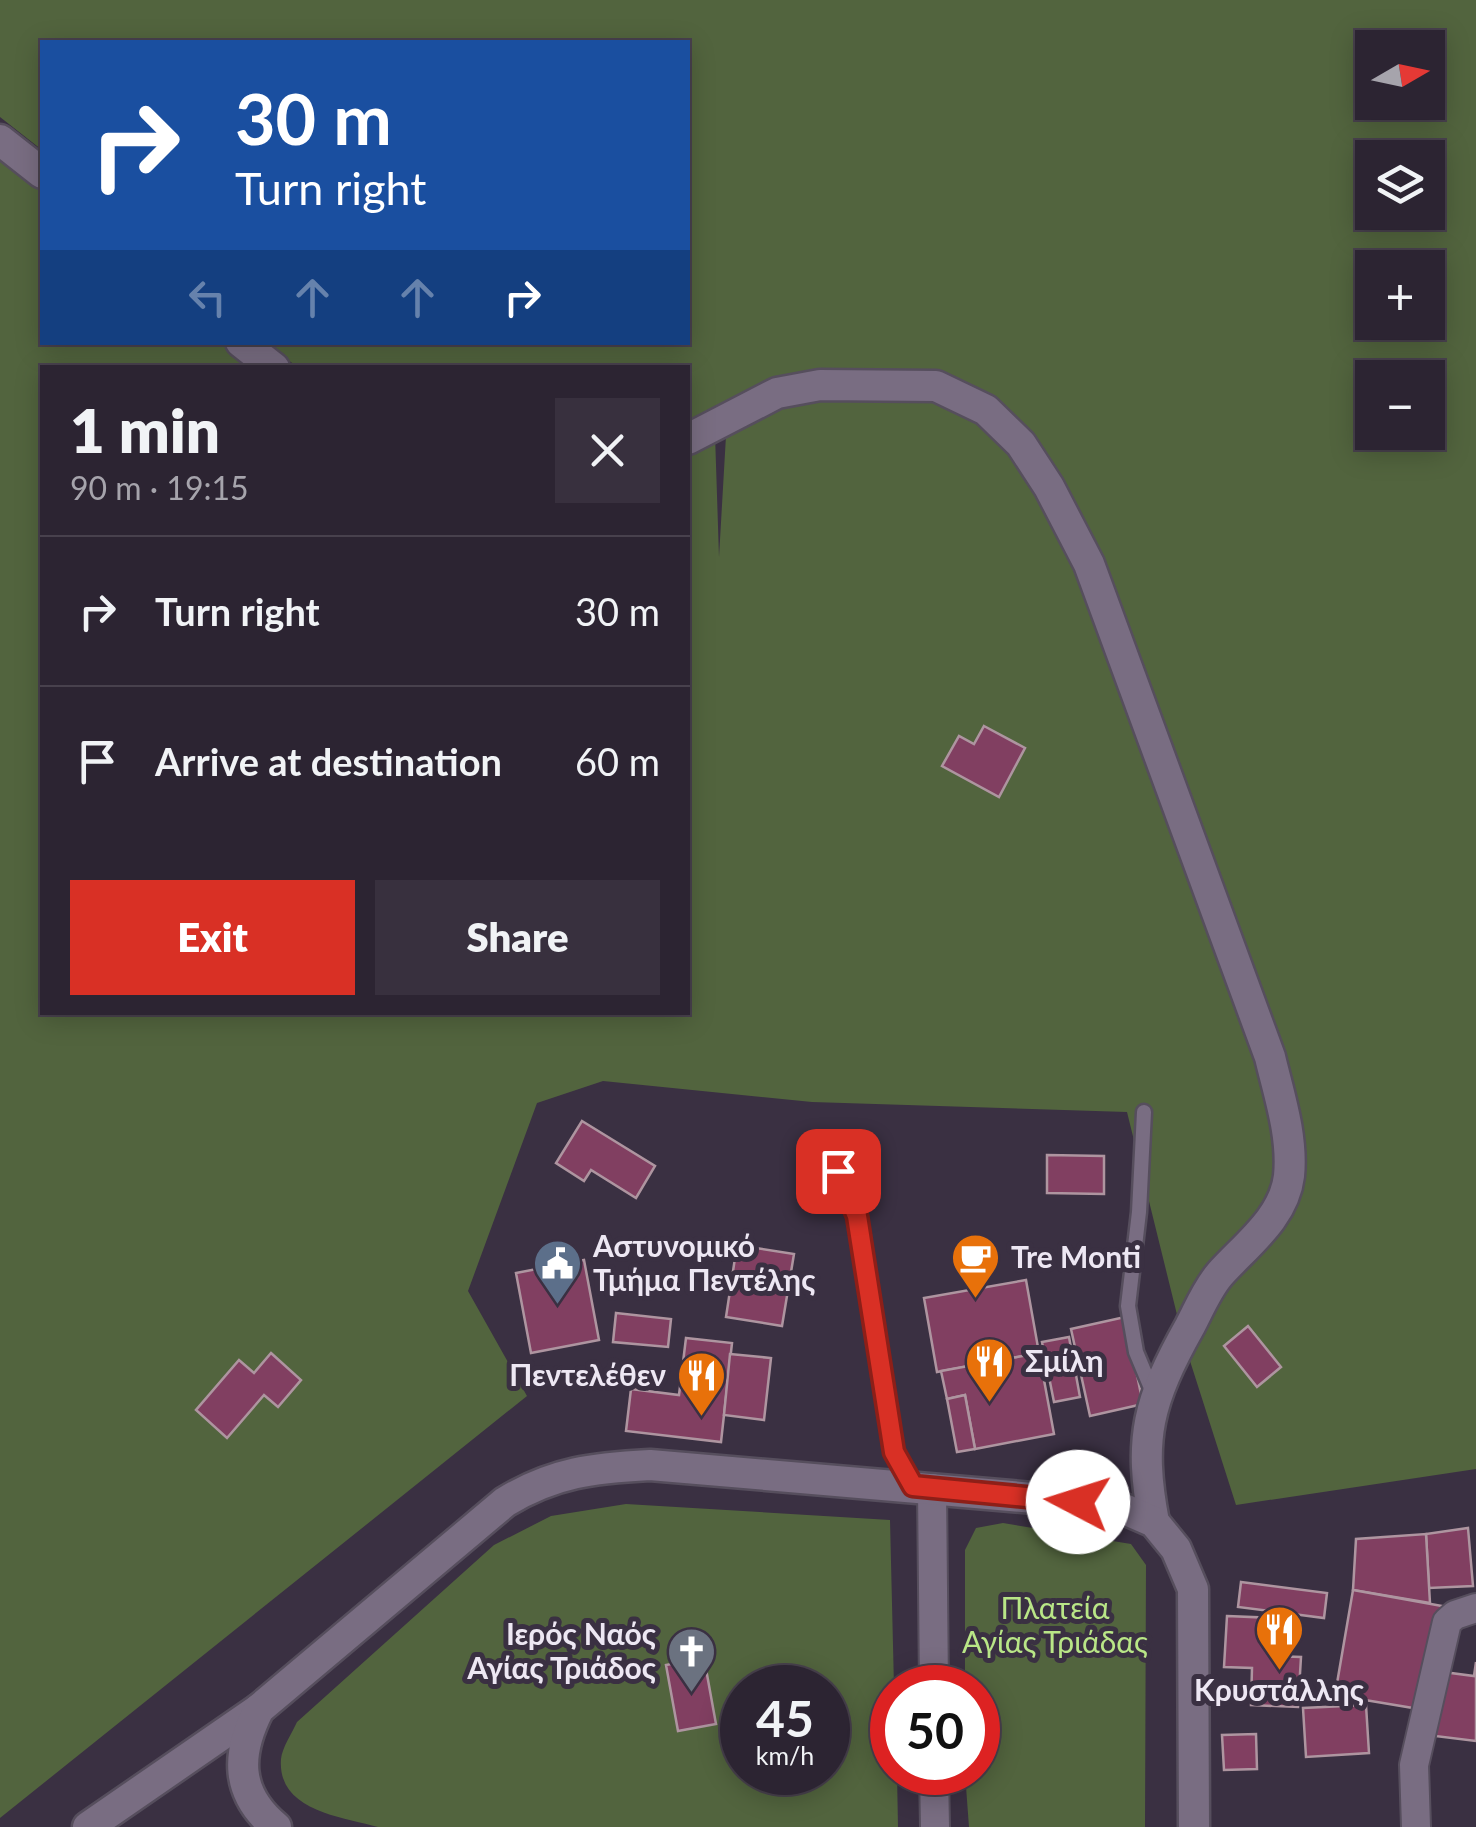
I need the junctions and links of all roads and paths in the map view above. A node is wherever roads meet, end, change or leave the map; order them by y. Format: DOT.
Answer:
graph roads {
  1 [pos="0,140"];
  2 [pos="40,170"];
  3 [pos="246,345"];
  4 [pos="270,365"];
  5 [pos="690,438"];
  6 [pos="1144,1112"];
  7 [pos="838,1171"];
  8 [pos="1154,1396"];
  9 [pos="922,1487"];
  10 [pos="1154,1522"];
  11 [pos="1476,1608"];
  12 [pos="933,1665"];
  13 [pos="259,1709"];
  14 [pos="934,1795"];
  15 [pos="88,1827"];
  16 [pos="276,1827"];
  17 [pos="935,1827"];
  18 [pos="1194,1827"];
  19 [pos="1416,1827"];
  1 -- 2 [label="street"];
  3 -- 4 [label="street"];
  5 -- 8 [label="street"];
  6 -- 8 [label="lane"];
  7 -- 9 [label="lane"];
  8 -- 10 [label="street"];
  9 -- 10 [label="street"];
  9 -- 12 [label="street"];
  9 -- 13 [label="street"];
  10 -- 18 [label="street"];
  11 -- 19 [label="street"];
  13 -- 15 [label="street"];
  13 -- 16 [label="street"];
  14 -- 17 [label="street"];
}
